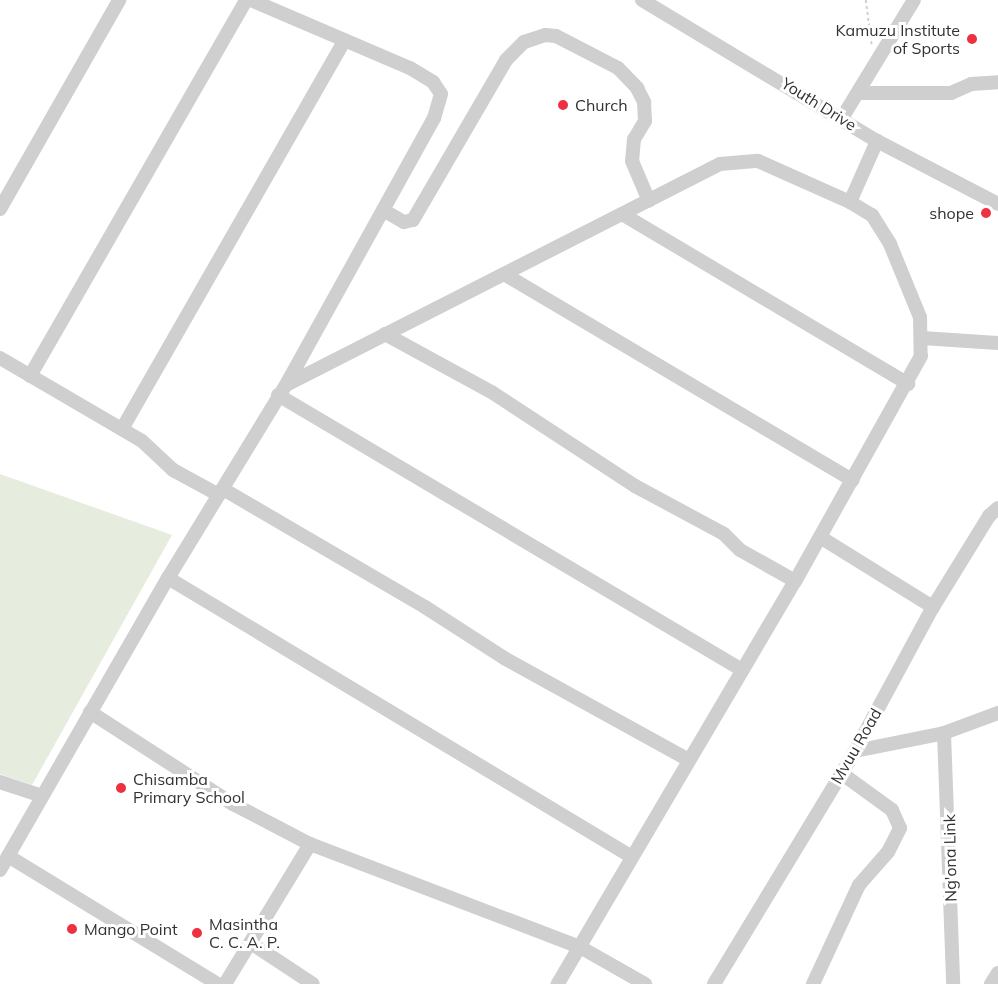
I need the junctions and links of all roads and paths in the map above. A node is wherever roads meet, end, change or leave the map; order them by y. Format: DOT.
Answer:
graph roads {
  1 [pos="119,0"];
  2 [pos="246,0"];
  3 [pos="251,0"];
  4 [pos="642,0"];
  5 [pos="866,0"];
  6 [pos="914,0"];
  7 [pos="345,40"];
  8 [pos="875,50"];
  9 [pos="998,82"];
  10 [pos="858,93"];
  11 [pos="842,118"];
  12 [pos="877,141"];
  13 [pos="649,201"];
  14 [pos="850,202"];
  15 [pos="998,204"];
  16 [pos="0,208"];
  17 [pos="383,210"];
  18 [pos="622,214"];
  19 [pos="504,274"];
  20 [pos="385,334"];
  21 [pos="922,338"];
  22 [pos="998,344"];
  23 [pos="0,358"];
  24 [pos="30,376"];
  25 [pos="908,384"];
  26 [pos="282,390"];
  27 [pos="122,429"];
  28 [pos="853,480"];
  29 [pos="221,492"];
  30 [pos="998,508"];
  31 [pos="820,537"];
  32 [pos="168,578"];
  33 [pos="795,581"];
  34 [pos="933,607"];
  35 [pos="742,670"];
  36 [pos="90,712"];
  37 [pos="998,713"];
  38 [pos="944,733"];
  39 [pos="855,751"];
  40 [pos="689,760"];
  41 [pos="841,773"];
  42 [pos="0,782"];
  43 [pos="42,796"];
  44 [pos="310,844"];
  45 [pos="8,855"];
  46 [pos="632,857"];
  47 [pos="0,870"];
  48 [pos="251,943"];
  49 [pos="580,947"];
  50 [pos="998,973"];
  51 [pos="218,984"];
  52 [pos="225,984"];
  53 [pos="312,984"];
  54 [pos="558,984"];
  55 [pos="645,984"];
  56 [pos="714,984"];
  57 [pos="813,984"];
  58 [pos="953,984"];
  59 [pos="991,984"];
  1 -- 16 [label="street"];
  2 -- 24 [label="street"];
  3 -- 7 [label="street"];
  4 -- 11 [label="street, Youth Drive"];
  5 -- 8 [label="path"];
  6 -- 10 [label="street"];
  7 -- 17 [label="street"];
  7 -- 27 [label="street"];
  9 -- 10 [label="street"];
  10 -- 11 [label="street"];
  11 -- 12 [label="street, Youth Drive"];
  12 -- 14 [label="street"];
  12 -- 15 [label="street, Youth Drive"];
  13 -- 14 [label="street"];
  13 -- 17 [label="street"];
  13 -- 18 [label="street"];
  14 -- 21 [label="street"];
  17 -- 26 [label="street"];
  18 -- 19 [label="street"];
  18 -- 25 [label="street"];
  19 -- 20 [label="street"];
  19 -- 28 [label="street"];
  20 -- 26 [label="street"];
  20 -- 33 [label="street"];
  21 -- 22 [label="street"];
  21 -- 25 [label="street"];
  23 -- 24 [label="street"];
  24 -- 27 [label="street"];
  25 -- 28 [label="street"];
  26 -- 29 [label="street"];
  26 -- 35 [label="street"];
  27 -- 29 [label="street"];
  28 -- 31 [label="street"];
  29 -- 32 [label="street"];
  29 -- 40 [label="street"];
  30 -- 34 [label="street, Mvuu Road"];
  31 -- 33 [label="street"];
  31 -- 34 [label="street"];
  32 -- 36 [label="street"];
  32 -- 46 [label="street"];
  33 -- 35 [label="street"];
  34 -- 39 [label="street, Mvuu Road"];
  35 -- 40 [label="street"];
  36 -- 43 [label="street"];
  36 -- 44 [label="street"];
  37 -- 38 [label="street"];
  38 -- 39 [label="street"];
  38 -- 58 [label="street, Ng'ona Link"];
  39 -- 41 [label="street, Mvuu Road"];
  40 -- 46 [label="street"];
  41 -- 56 [label="street, Mvuu Road"];
  41 -- 57 [label="street"];
  42 -- 43 [label="street"];
  43 -- 45 [label="street"];
  44 -- 48 [label="street"];
  44 -- 49 [label="street"];
  45 -- 47 [label="street"];
  45 -- 51 [label="street"];
  46 -- 49 [label="street"];
  48 -- 52 [label="street"];
  48 -- 53 [label="street"];
  49 -- 54 [label="street"];
  49 -- 55 [label="street"];
  50 -- 59 [label="street"];
}
